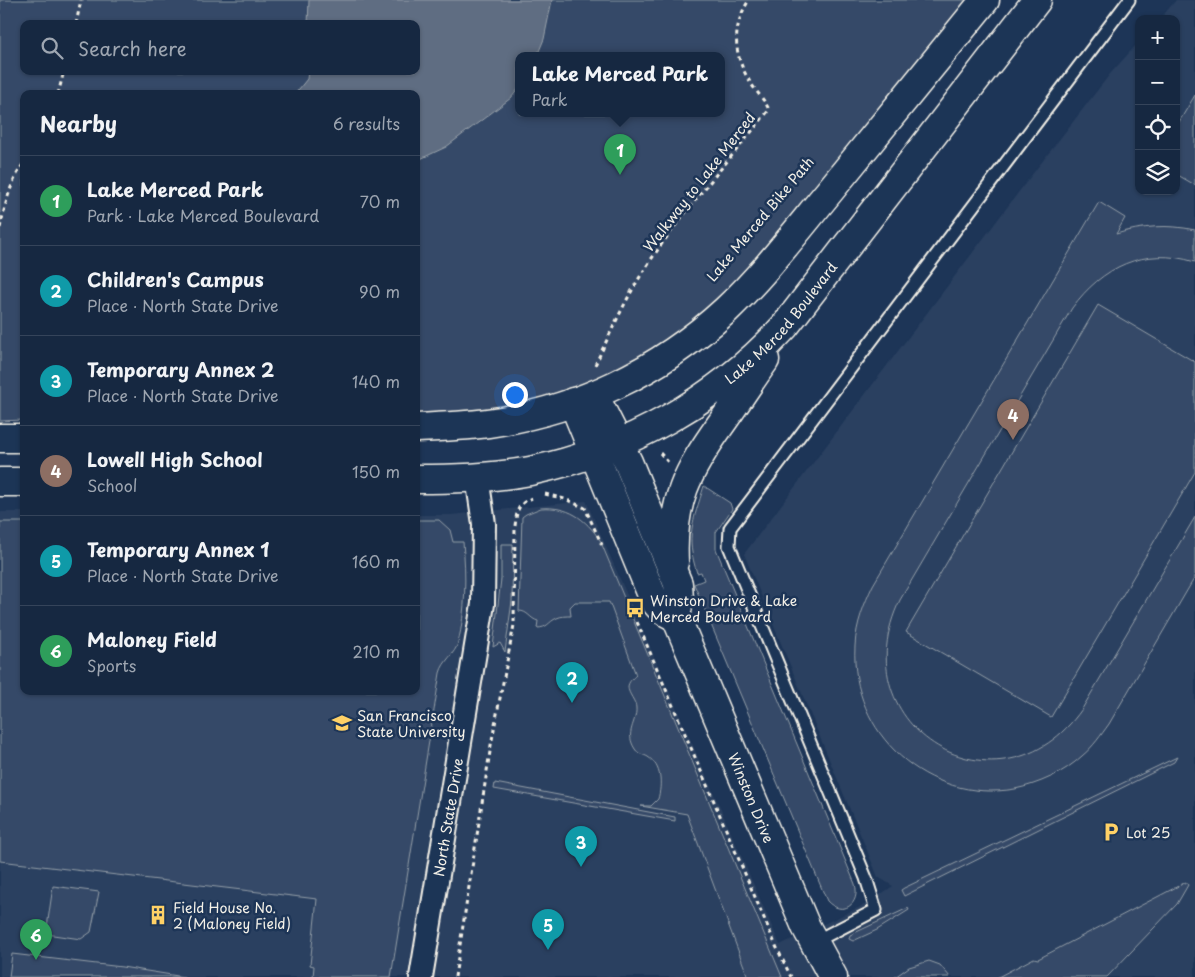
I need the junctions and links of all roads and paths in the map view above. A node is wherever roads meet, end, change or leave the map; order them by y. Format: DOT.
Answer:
graph roads {
  1 [pos="81,0"];
  2 [pos="749,0"];
  3 [pos="985,0"];
  4 [pos="1037,0"];
  5 [pos="1129,0"];
  6 [pos="77,20"];
  7 [pos="63,75"];
  8 [pos="59,90"];
  9 [pos="20,169"];
  10 [pos="0,228"];
  11 [pos="817,285"];
  12 [pos="594,366"];
  13 [pos="584,398"];
  14 [pos="420,428"];
  15 [pos="0,438"];
  16 [pos="20,438"];
  17 [pos="619,442"];
  18 [pos="593,452"];
  19 [pos="664,458"];
  20 [pos="656,461"];
  21 [pos="477,477"];
  22 [pos="420,479"];
  23 [pos="0,482"];
  24 [pos="20,482"];
  25 [pos="605,552"];
  26 [pos="674,574"];
  27 [pos="676,617"];
  28 [pos="636,621"];
  29 [pos="814,942"];
  30 [pos="421,977"];
  31 [pos="455,977"];
  32 [pos="791,977"];
  33 [pos="833,977"];
  1 -- 6 [label="path"];
  2 -- 12 [label="path, Walkway to Lake Merced"];
  3 -- 13 [label="main road"];
  4 -- 11 [label="main road, Lake Merced Boulevard"];
  5 -- 29 [label="lane"];
  7 -- 8 [label="path"];
  9 -- 10 [label="path"];
  11 -- 17 [label="main road, Lake Merced Boulevard"];
  11 -- 26 [label="main road"];
  13 -- 14 [label="main road"];
  13 -- 17 [label="main road"];
  13 -- 18 [label="main road"];
  15 -- 16 [label="main road"];
  17 -- 18 [label="main road, Lake Merced Boulevard"];
  17 -- 26 [label="main road"];
  18 -- 21 [label="main road, Lake Merced Boulevard"];
  18 -- 27 [label="main road"];
  19 -- 20 [label="path"];
  21 -- 22 [label="main road, Lake Merced Boulevard"];
  21 -- 30 [label="street, North State Drive"];
  23 -- 24 [label="main road"];
  25 -- 31 [label="path"];
  26 -- 27 [label="main road"];
  27 -- 29 [label="main road, Winston Drive"];
  28 -- 32 [label="path"];
  29 -- 33 [label="main road, Winston Drive"];
}
